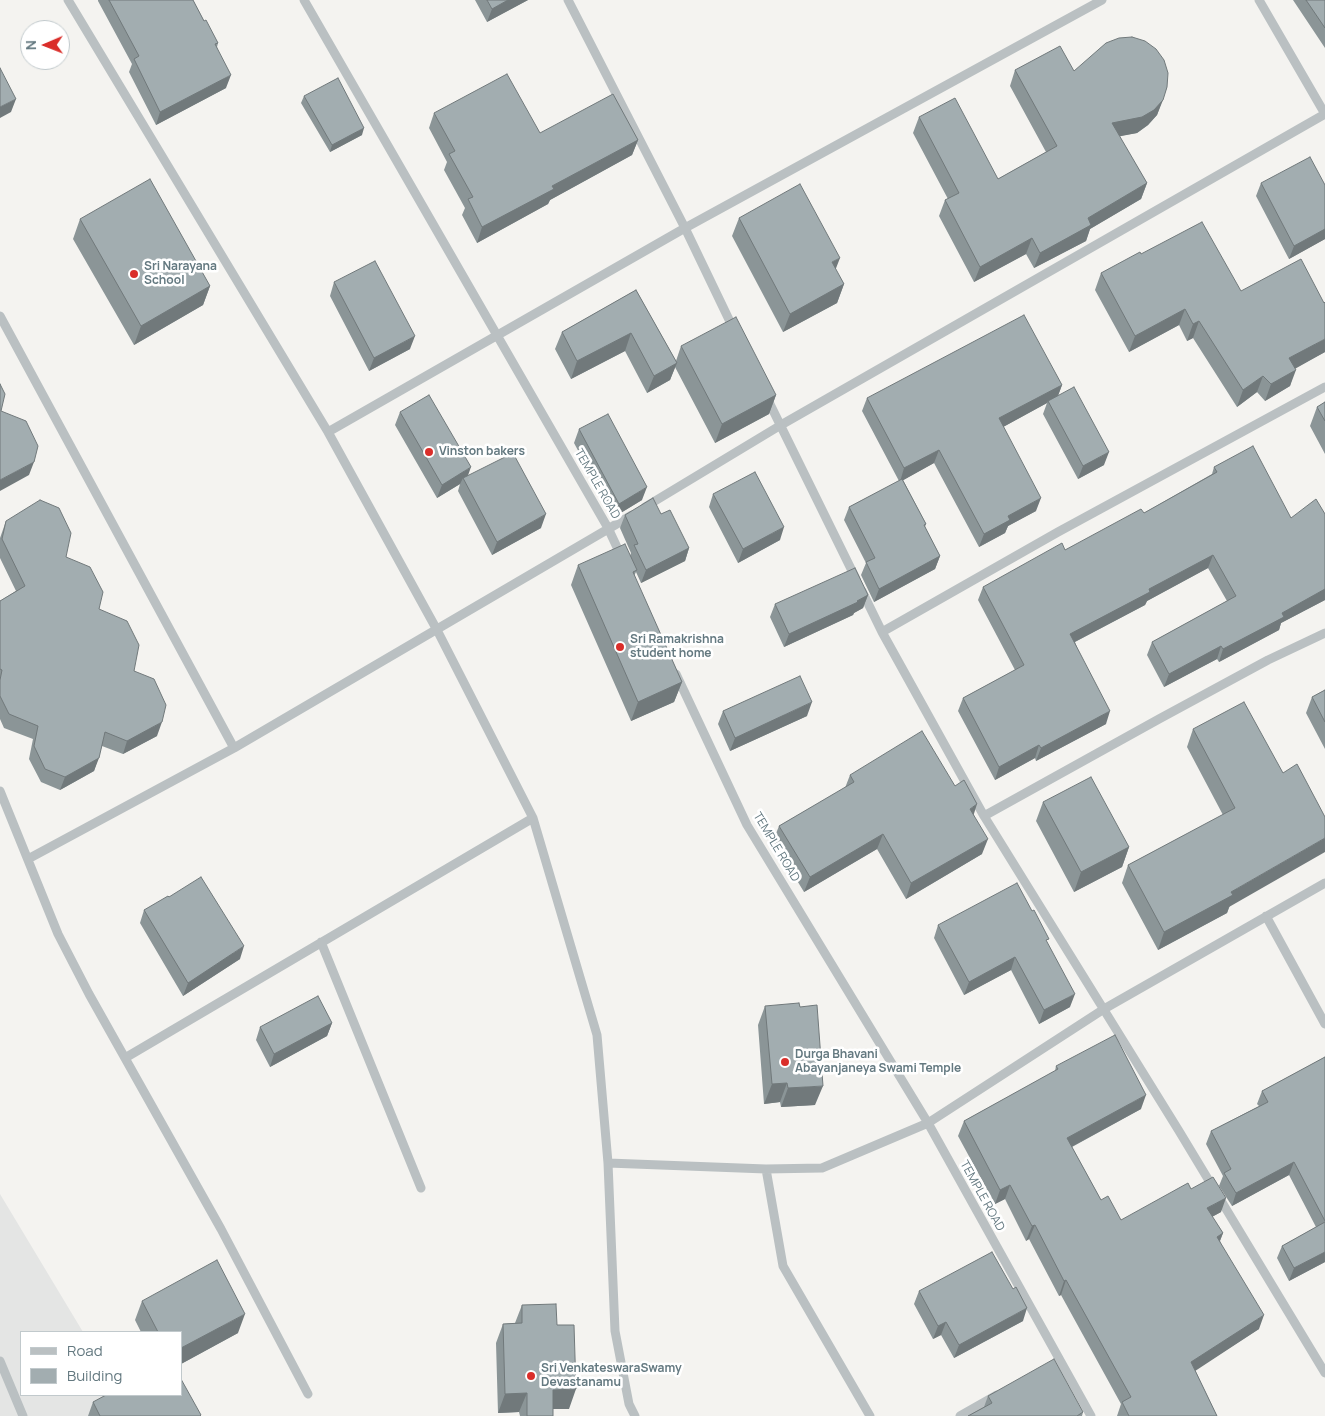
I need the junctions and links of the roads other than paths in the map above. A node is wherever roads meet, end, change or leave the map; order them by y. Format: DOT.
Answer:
graph roads {
  1 [pos="68,0"];
  2 [pos="304,0"];
  3 [pos="568,0"];
  4 [pos="1102,0"];
  5 [pos="1259,0"];
  6 [pos="1325,114"];
  7 [pos="685,228"];
  8 [pos="0,316"];
  9 [pos="496,335"];
  10 [pos="737,335"];
  11 [pos="1325,387"];
  12 [pos="763,389"];
  13 [pos="781,425"];
  14 [pos="328,432"];
  15 [pos="608,528"];
  16 [pos="625,564"];
  17 [pos="437,630"];
  18 [pos="882,632"];
  19 [pos="1325,633"];
  20 [pos="671,663"];
  21 [pos="234,748"];
  22 [pos="0,791"];
  23 [pos="984,816"];
  24 [pos="533,818"];
  25 [pos="28,859"];
  26 [pos="1325,882"];
  27 [pos="1266,916"];
  28 [pos="321,942"];
  29 [pos="1104,1009"];
  30 [pos="1325,1024"];
  31 [pos="125,1058"];
  32 [pos="928,1123"];
  33 [pos="608,1163"];
  34 [pos="766,1168"];
  35 [pos="421,1188"];
  36 [pos="0,1361"];
  37 [pos="1325,1374"];
  38 [pos="1009,1388"];
  39 [pos="308,1394"];
  40 [pos="24,1416"];
  41 [pos="635,1416"];
  42 [pos="870,1416"];
  43 [pos="960,1416"];
  44 [pos="1091,1416"];
  1 -- 14 [label="street"];
  2 -- 9 [label="street, TEMPLE ROAD"];
  3 -- 7 [label="street"];
  4 -- 7 [label="street"];
  5 -- 6 [label="street"];
  6 -- 13 [label="street"];
  7 -- 9 [label="street"];
  7 -- 10 [label="street"];
  8 -- 21 [label="street"];
  9 -- 14 [label="street"];
  9 -- 15 [label="street, TEMPLE ROAD"];
  11 -- 18 [label="street"];
  12 -- 13 [label="street"];
  13 -- 15 [label="street"];
  13 -- 18 [label="street"];
  14 -- 17 [label="street"];
  15 -- 16 [label="street, TEMPLE ROAD"];
  15 -- 17 [label="street"];
  17 -- 21 [label="street"];
  17 -- 24 [label="street"];
  18 -- 23 [label="street"];
  19 -- 23 [label="street"];
  20 -- 32 [label="street, TEMPLE ROAD"];
  21 -- 25 [label="street"];
  22 -- 25 [label="street"];
  23 -- 29 [label="street"];
  24 -- 28 [label="street"];
  24 -- 33 [label="street"];
  25 -- 31 [label="street"];
  26 -- 27 [label="street"];
  27 -- 29 [label="street"];
  27 -- 30 [label="street"];
  28 -- 31 [label="street"];
  28 -- 35 [label="street"];
  29 -- 32 [label="street"];
  29 -- 37 [label="street"];
  31 -- 39 [label="street"];
  32 -- 34 [label="street"];
  32 -- 44 [label="street, TEMPLE ROAD"];
  33 -- 34 [label="street"];
  33 -- 41 [label="street"];
  34 -- 42 [label="street"];
  36 -- 40 [label="street"];
  38 -- 43 [label="street"];
}
